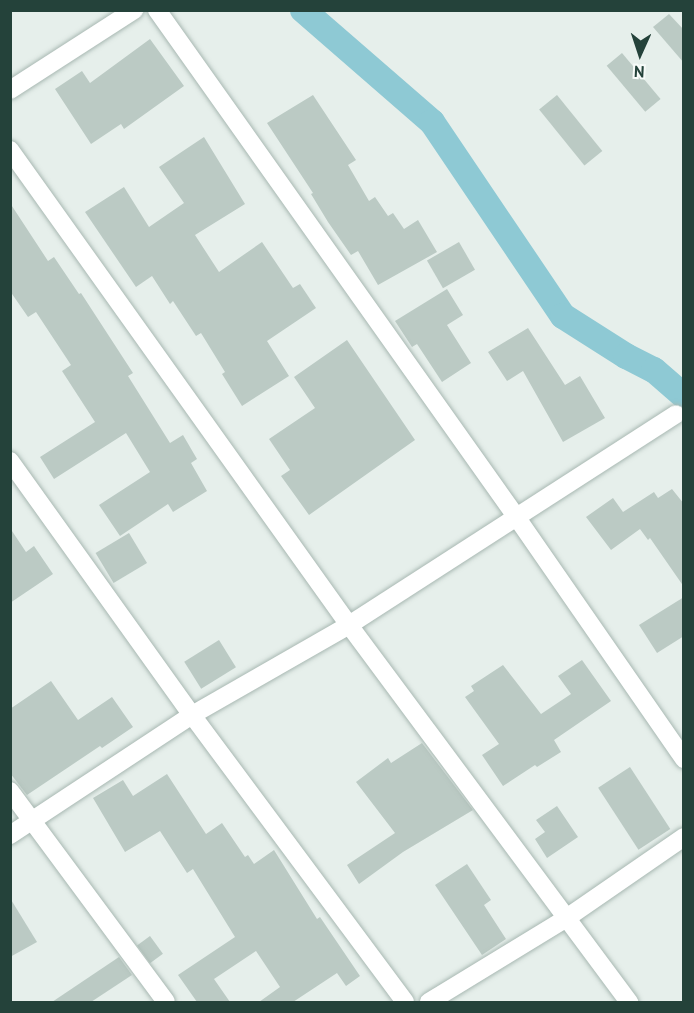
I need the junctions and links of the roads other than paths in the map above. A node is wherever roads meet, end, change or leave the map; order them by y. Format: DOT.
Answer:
graph roads {
  1 [pos="134,10"];
  2 [pos="157,10"];
  3 [pos="10,90"];
  4 [pos="10,150"];
  5 [pos="676,414"];
  6 [pos="10,461"];
  7 [pos="515,515"];
  8 [pos="349,625"];
  9 [pos="192,715"];
  10 [pos="684,759"];
  11 [pos="10,791"];
  12 [pos="32,821"];
  13 [pos="10,835"];
  14 [pos="684,837"];
  15 [pos="568,917"];
  16 [pos="166,1002"];
  17 [pos="405,1002"];
  18 [pos="429,1002"];
  19 [pos="628,1002"];
  1 -- 3 [label="street"];
  2 -- 7 [label="street"];
  4 -- 8 [label="street"];
  5 -- 7 [label="street"];
  6 -- 9 [label="street"];
  7 -- 8 [label="street"];
  7 -- 10 [label="street"];
  8 -- 9 [label="street"];
  8 -- 15 [label="street"];
  9 -- 12 [label="street"];
  9 -- 17 [label="street"];
  11 -- 12 [label="street"];
  12 -- 13 [label="street"];
  12 -- 16 [label="street"];
  14 -- 15 [label="street"];
  15 -- 18 [label="street"];
  15 -- 19 [label="street"];
}
